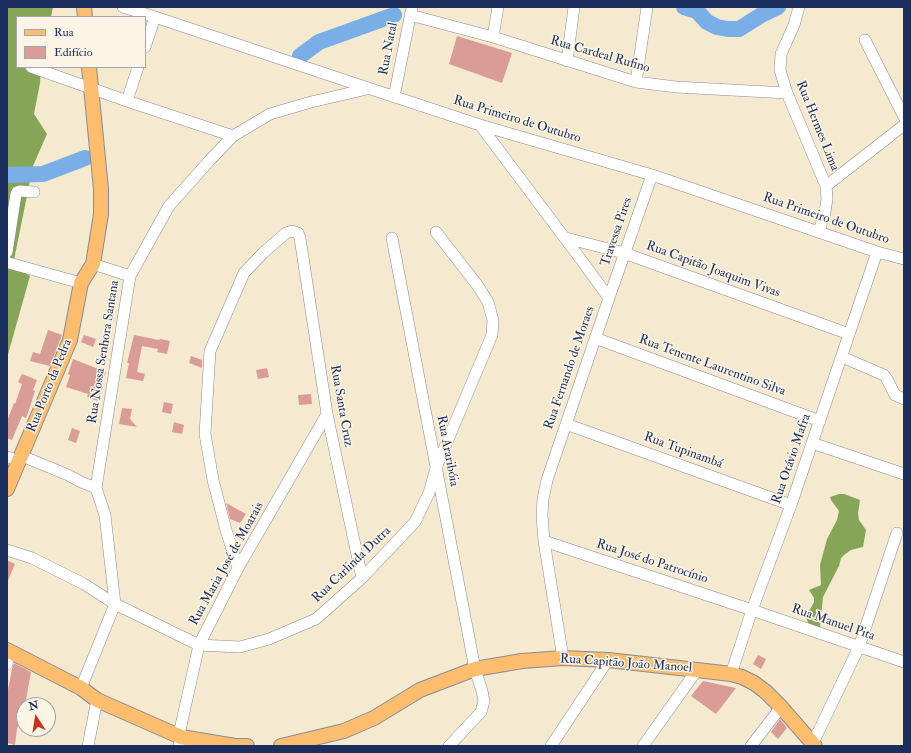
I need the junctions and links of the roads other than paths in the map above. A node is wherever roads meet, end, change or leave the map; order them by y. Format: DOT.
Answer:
graph roads {
  1 [pos="123,7"];
  2 [pos="498,7"];
  3 [pos="574,7"];
  4 [pos="647,7"];
  5 [pos="800,7"];
  6 [pos="411,11"];
  7 [pos="155,16"];
  8 [pos="493,37"];
  9 [pos="865,40"];
  10 [pos="146,44"];
  11 [pos="567,61"];
  12 [pos="34,68"];
  13 [pos="90,68"];
  14 [pos="138,68"];
  15 [pos="636,82"];
  16 [pos="368,88"];
  17 [pos="92,89"];
  18 [pos="787,93"];
  19 [pos="394,96"];
  20 [pos="127,101"];
  21 [pos="904,117"];
  22 [pos="480,124"];
  23 [pos="904,125"];
  24 [pos="233,136"];
  25 [pos="652,175"];
  26 [pos="826,186"];
  27 [pos="34,192"];
  28 [pos="819,231"];
  29 [pos="436,232"];
  30 [pos="392,238"];
  31 [pos="566,238"];
  32 [pos="7,252"];
  33 [pos="877,252"];
  34 [pos="624,254"];
  35 [pos="904,259"];
  36 [pos="7,262"];
  37 [pos="93,264"];
  38 [pos="130,276"];
  39 [pos="81,283"];
  40 [pos="609,298"];
  41 [pos="849,334"];
  42 [pos="595,338"];
  43 [pos="842,357"];
  44 [pos="904,399"];
  45 [pos="327,414"];
  46 [pos="820,421"];
  47 [pos="566,424"];
  48 [pos="812,443"];
  49 [pos="16,458"];
  50 [pos="436,468"];
  51 [pos="904,474"];
  52 [pos="96,488"];
  53 [pos="7,489"];
  54 [pos="791,505"];
  55 [pos="897,533"];
  56 [pos="544,540"];
  57 [pos="7,550"];
  58 [pos="238,568"];
  59 [pos="362,578"];
  60 [pos="115,604"];
  61 [pos="752,610"];
  62 [pos="199,645"];
  63 [pos="859,647"];
  64 [pos="8,655"];
  65 [pos="563,658"];
  66 [pos="608,660"];
  67 [pos="904,662"];
  68 [pos="475,669"];
  69 [pos="697,670"];
  70 [pos="731,674"];
  71 [pos="81,688"];
  72 [pos="97,700"];
  73 [pos="781,707"];
  74 [pos="180,742"];
  75 [pos="814,745"];
  76 [pos="88,746"];
  77 [pos="247,746"];
  78 [pos="281,746"];
  79 [pos="449,746"];
  80 [pos="551,746"];
  81 [pos="643,746"];
  82 [pos="751,746"];
  1 -- 7 [label="street, Rua Primeiro de Outubro"];
  2 -- 8 [label="street"];
  3 -- 11 [label="street"];
  4 -- 15 [label="street"];
  5 -- 18 [label="street, Rua Hermes Lima"];
  6 -- 8 [label="street, Rua Cardeal Rufino"];
  6 -- 19 [label="street, Rua Natal"];
  7 -- 10 [label="street"];
  7 -- 16 [label="street, Rua Primeiro de Outubro"];
  8 -- 11 [label="street, Rua Cardeal Rufino"];
  9 -- 21 [label="street"];
  11 -- 15 [label="street, Rua Cardeal Rufino"];
  12 -- 17 [label="street"];
  13 -- 17 [label="main road, Rua Porto da Pedra"];
  14 -- 20 [label="street"];
  15 -- 18 [label="street, Rua Cardeal Rufino"];
  16 -- 19 [label="street, Rua Primeiro de Outubro"];
  16 -- 24 [label="street, Rua Nossa Senhora Santana"];
  17 -- 20 [label="street"];
  17 -- 37 [label="main road, Rua Porto da Pedra"];
  18 -- 26 [label="street, Rua Hermes Lima"];
  19 -- 22 [label="street, Rua Primeiro de Outubro"];
  20 -- 24 [label="street"];
  22 -- 25 [label="street, Rua Primeiro de Outubro"];
  22 -- 31 [label="street, Rua Fernando de Moraes"];
  23 -- 26 [label="street, Rua Hermes Lima"];
  24 -- 38 [label="street, Rua Nossa Senhora Santana"];
  25 -- 28 [label="street, Rua Primeiro de Outubro"];
  25 -- 34 [label="street, Travessa Pires"];
  26 -- 28 [label="street, Rua Hermes Lima"];
  27 -- 32 [label="street"];
  28 -- 33 [label="street, Rua Primeiro de Outubro"];
  29 -- 50 [label="street, Rua Carlinda Dutra"];
  30 -- 50 [label="street, Rua Araribóia"];
  31 -- 34 [label="street, Rua Capitão Joaquim Vivas"];
  31 -- 40 [label="street, Rua Fernando de Moraes"];
  33 -- 35 [label="street, Rua Primeiro de Outubro"];
  33 -- 41 [label="street, Rua Otávio Mafra"];
  34 -- 40 [label="street, Travessa Pires"];
  34 -- 41 [label="street, Rua Capitão Joaquim Vivas"];
  36 -- 39 [label="street"];
  37 -- 38 [label="street"];
  37 -- 39 [label="main road, Rua Porto da Pedra"];
  38 -- 52 [label="street, Rua Nossa Senhora Santana"];
  39 -- 49 [label="main road, Rua Porto da Pedra"];
  40 -- 42 [label="street, Rua Fernando de Moraes"];
  41 -- 43 [label="street, Rua Otávio Mafra"];
  42 -- 46 [label="street, Rua Tenente Laurentino Silva"];
  42 -- 47 [label="street, Rua Fernando de Moraes"];
  43 -- 44 [label="street"];
  43 -- 46 [label="street, Rua Otávio Mafra"];
  45 -- 58 [label="street, Rua Maria José de Moarais"];
  45 -- 58 [label="street, Rua Santa Cruz"];
  45 -- 59 [label="street, Rua Santa Cruz"];
  46 -- 48 [label="street, Rua Otávio Mafra"];
  47 -- 54 [label="street, Rua Tupinambá"];
  47 -- 56 [label="street, Rua Fernando de Moraes"];
  48 -- 51 [label="street"];
  48 -- 54 [label="street, Rua Otávio Mafra"];
  49 -- 52 [label="street"];
  49 -- 53 [label="main road, Rua Porto da Pedra"];
  50 -- 59 [label="street, Rua Carlinda Dutra"];
  50 -- 68 [label="street, Rua Araribóia"];
  52 -- 60 [label="street, Rua Nossa Senhora Santana"];
  54 -- 61 [label="street, Rua Otávio Mafra"];
  55 -- 63 [label="street"];
  56 -- 61 [label="street, Rua José do Patrocínio"];
  56 -- 65 [label="street, Rua Fernando de Moraes"];
  57 -- 60 [label="street, Rua Carlinda Dutra"];
  58 -- 62 [label="street, Rua Maria José de Moarais"];
  59 -- 62 [label="street, Rua Carlinda Dutra"];
  60 -- 62 [label="street, Rua Carlinda Dutra"];
  60 -- 71 [label="street"];
  61 -- 63 [label="street, Rua Manuel Pita"];
  61 -- 70 [label="street, Rua Otávio Mafra"];
  62 -- 74 [label="street, Rua Maria José de Moarais"];
  63 -- 67 [label="street, Rua Manuel Pita"];
  63 -- 75 [label="street"];
  64 -- 71 [label="main road"];
  65 -- 66 [label="main road, Rua Capitão João Manoel"];
  65 -- 68 [label="main road, Rua Capitão João Manoel"];
  66 -- 69 [label="main road, Rua Capitão João Manoel"];
  66 -- 80 [label="street"];
  68 -- 78 [label="main road, Rua Capitão João Manoel"];
  68 -- 79 [label="street, Rua Araribóia"];
  69 -- 70 [label="main road, Rua Capitão João Manoel"];
  69 -- 81 [label="street"];
  70 -- 73 [label="main road, Rua Capitão João Manoel"];
  71 -- 72 [label="main road"];
  72 -- 74 [label="main road"];
  72 -- 76 [label="street"];
  73 -- 75 [label="main road, Rua Capitão João Manoel"];
  73 -- 82 [label="street"];
  74 -- 77 [label="main road"];
}
